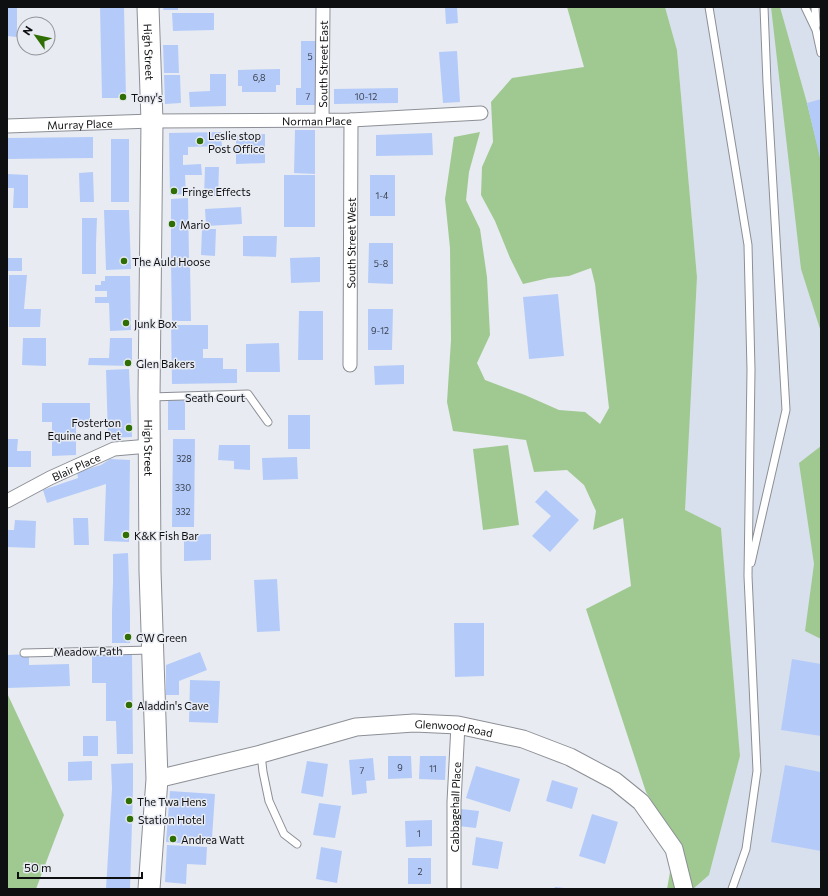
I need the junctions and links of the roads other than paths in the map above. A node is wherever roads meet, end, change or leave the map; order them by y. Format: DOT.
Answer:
graph roads {
  1 [pos="148,7"];
  2 [pos="324,7"];
  3 [pos="709,7"];
  4 [pos="764,7"];
  5 [pos="805,7"];
  6 [pos="815,7"];
  7 [pos="816,30"];
  8 [pos="821,53"];
  9 [pos="481,113"];
  10 [pos="322,120"];
  11 [pos="351,120"];
  12 [pos="152,121"];
  13 [pos="7,126"];
  14 [pos="350,365"];
  15 [pos="149,397"];
  16 [pos="268,422"];
  17 [pos="149,446"];
  18 [pos="7,501"];
  19 [pos="748,576"];
  20 [pos="153,650"];
  21 [pos="24,653"];
  22 [pos="458,725"];
  23 [pos="261,754"];
  24 [pos="157,779"];
  25 [pos="297,844"];
  26 [pos="149,889"];
  27 [pos="454,889"];
  28 [pos="684,889"];
  29 [pos="732,889"];
  1 -- 12 [label="main road, High Street"];
  2 -- 10 [label="street, South Street East"];
  3 -- 19 [label="lane"];
  4 -- 19 [label="lane"];
  5 -- 7 [label="lane"];
  6 -- 7 [label="lane"];
  7 -- 8 [label="lane"];
  9 -- 11 [label="street, Norman Place"];
  10 -- 11 [label="street, Norman Place"];
  10 -- 12 [label="street, Norman Place"];
  11 -- 14 [label="street, South Street West"];
  12 -- 13 [label="street, Murray Place"];
  12 -- 15 [label="main road, High Street"];
  15 -- 16 [label="lane, Seath Court"];
  15 -- 17 [label="main road, High Street"];
  17 -- 18 [label="street, Blair Place"];
  17 -- 20 [label="main road, High Street"];
  19 -- 29 [label="lane"];
  20 -- 21 [label="lane, Meadow Path"];
  20 -- 24 [label="main road, High Street"];
  22 -- 23 [label="street, Glenwood Road"];
  22 -- 27 [label="street, Cabbagehall Place"];
  22 -- 28 [label="street, Glenwood Road"];
  23 -- 24 [label="street, Glenwood Road"];
  23 -- 25 [label="lane"];
  24 -- 26 [label="main road, High Street"];
}
